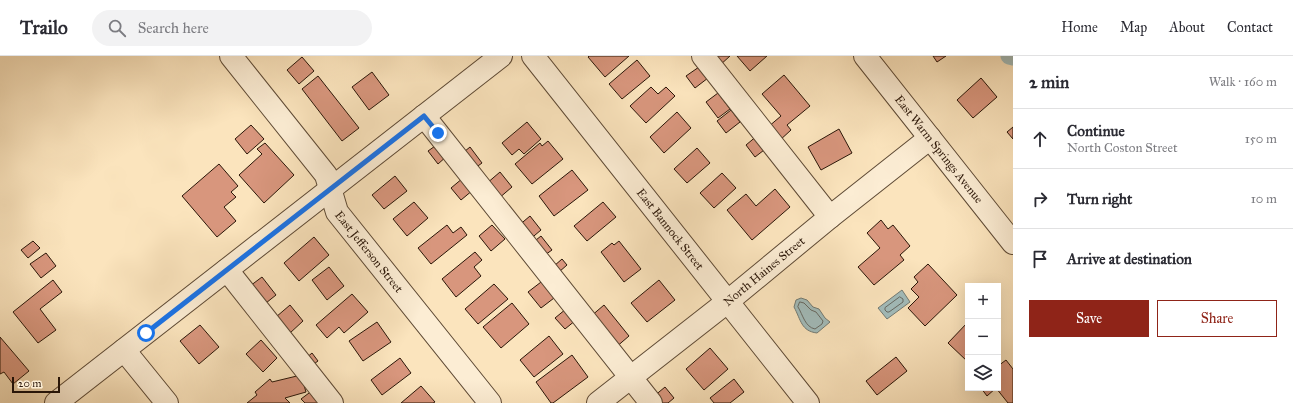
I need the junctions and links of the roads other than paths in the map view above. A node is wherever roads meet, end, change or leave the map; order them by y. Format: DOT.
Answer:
graph roads {
  1 [pos="231,56"];
  2 [pos="501,56"];
  3 [pos="533,56"];
  4 [pos="703,56"];
  5 [pos="865,56"];
  6 [pos="424,116"];
  7 [pos="930,138"];
  8 [pos="329,190"];
  9 [pos="830,217"];
  10 [pos="1013,243"];
  11 [pos="227,270"];
  12 [pos="727,302"];
  13 [pos="124,350"];
  14 [pos="631,377"];
  15 [pos="56,403"];
  16 [pos="167,403"];
  17 [pos="332,403"];
  18 [pos="490,403"];
  19 [pos="598,403"];
  20 [pos="651,403"];
  21 [pos="808,403"];
  1 -- 8 [label="street, East Jefferson Street"];
  2 -- 6 [label="street"];
  3 -- 12 [label="street, East Bannock Street"];
  4 -- 9 [label="street"];
  5 -- 7 [label="street, East Warm Springs Avenue"];
  6 -- 8 [label="street"];
  6 -- 14 [label="street"];
  7 -- 9 [label="street, North Haines Street"];
  7 -- 10 [label="street, East Warm Springs Avenue"];
  8 -- 11 [label="street"];
  8 -- 18 [label="street, East Jefferson Street"];
  9 -- 12 [label="street, North Haines Street"];
  11 -- 13 [label="street"];
  11 -- 17 [label="street"];
  12 -- 14 [label="street, North Haines Street"];
  12 -- 21 [label="street, East Bannock Street"];
  13 -- 15 [label="street"];
  13 -- 16 [label="street"];
  14 -- 19 [label="street, North Haines Street"];
  14 -- 20 [label="street"];
}
